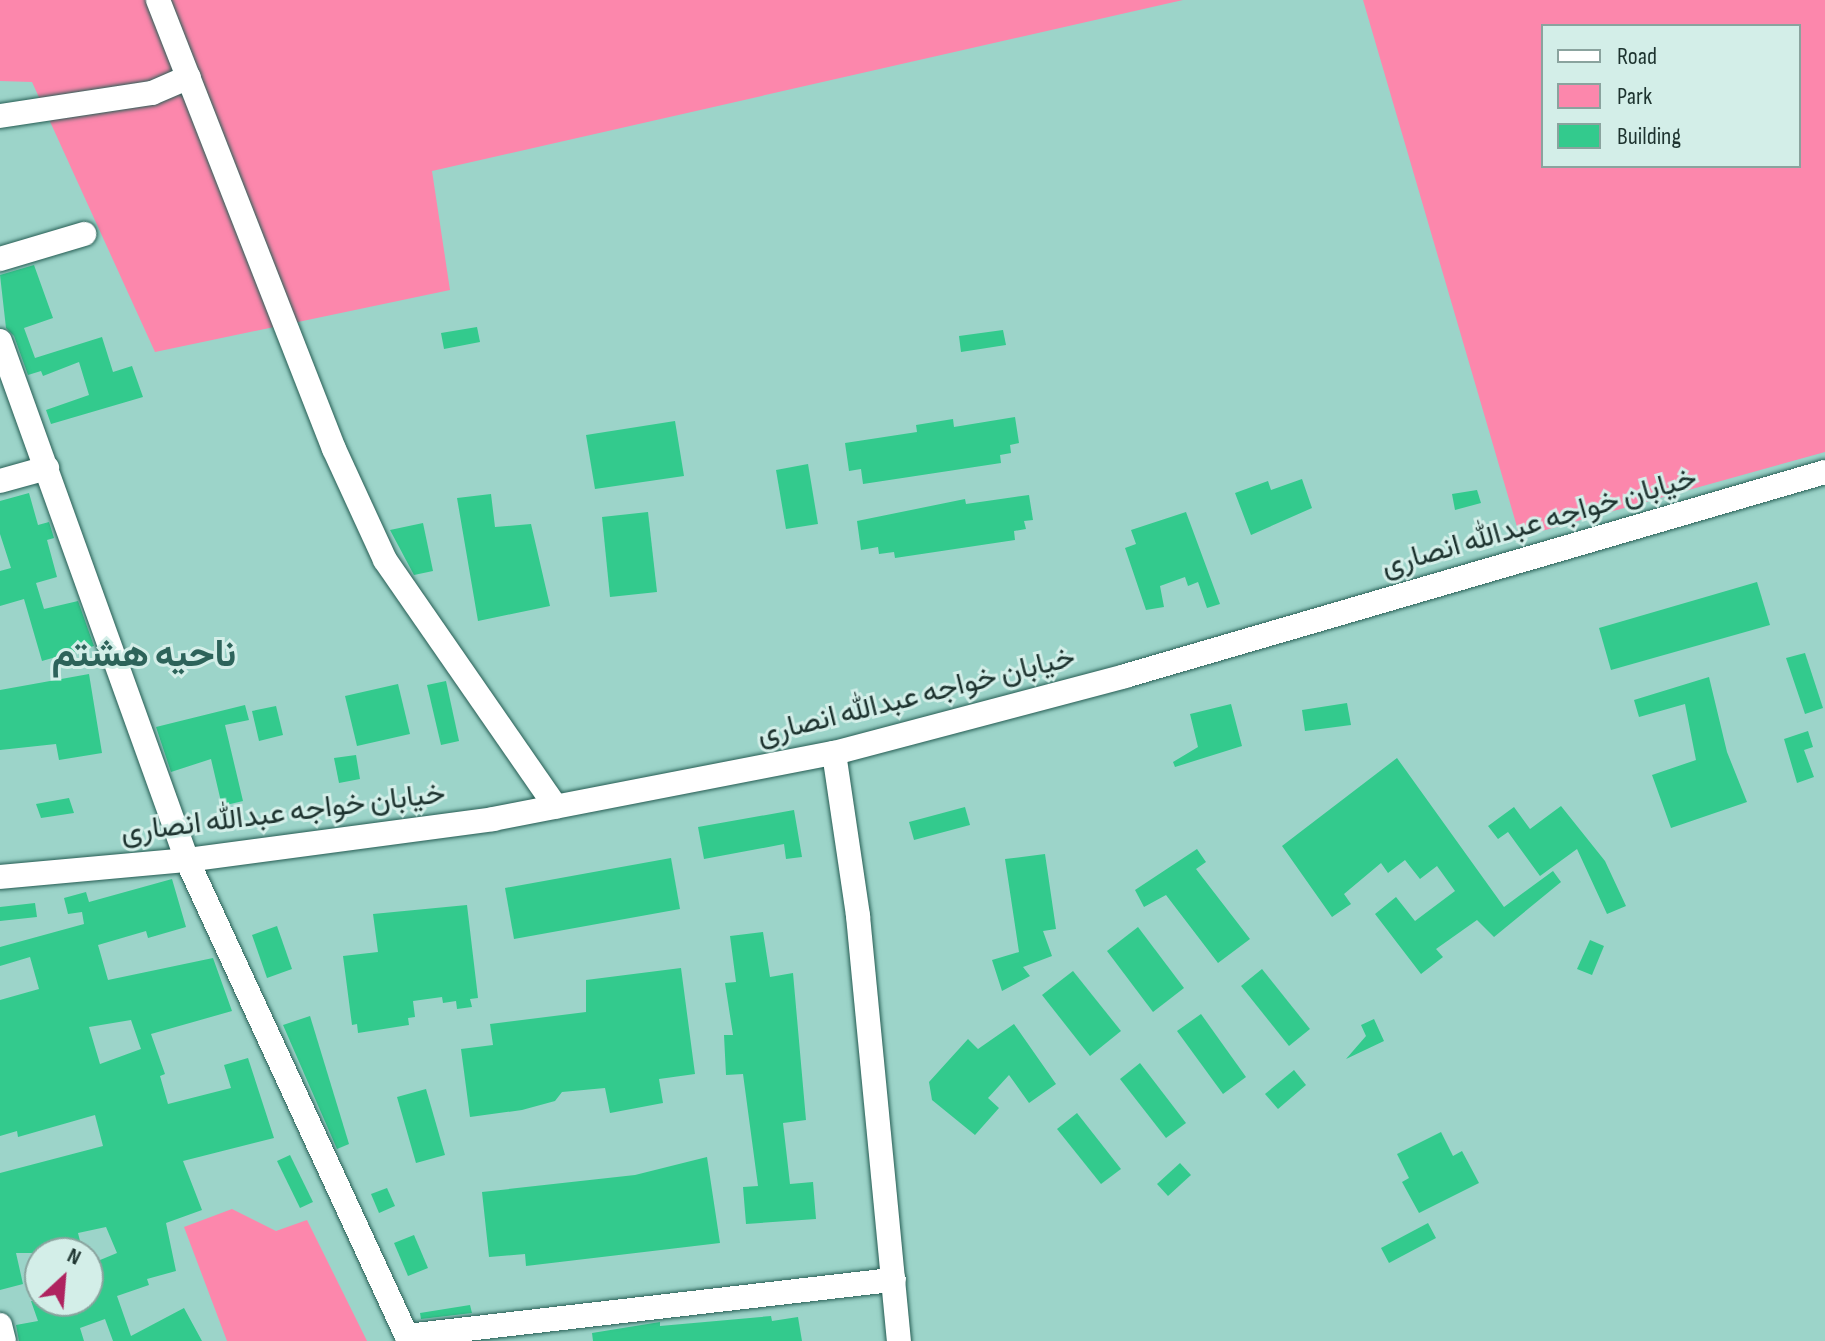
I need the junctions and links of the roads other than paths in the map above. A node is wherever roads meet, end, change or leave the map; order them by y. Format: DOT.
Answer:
graph roads {
  1 [pos="158,0"];
  2 [pos="189,77"];
  3 [pos="0,116"];
  4 [pos="84,234"];
  5 [pos="0,259"];
  6 [pos="0,341"];
  7 [pos="47,468"];
  8 [pos="1825,472"];
  9 [pos="0,481"];
  10 [pos="834,753"];
  11 [pos="556,807"];
  12 [pos="187,860"];
  13 [pos="0,877"];
  14 [pos="894,1280"];
  15 [pos="0,1325"];
  16 [pos="408,1339"];
  17 [pos="4,1341"];
  18 [pos="899,1341"];
  1 -- 2 [label="street"];
  2 -- 3 [label="street"];
  2 -- 11 [label="street"];
  4 -- 5 [label="street"];
  6 -- 7 [label="street"];
  7 -- 9 [label="street"];
  7 -- 12 [label="street"];
  8 -- 10 [label="street, خیابان خواجه عبدالله انصاری"];
  10 -- 11 [label="street, خیابان خواجه عبدالله انصاری"];
  10 -- 14 [label="street"];
  11 -- 12 [label="street, خیابان خواجه عبدالله انصاری"];
  12 -- 13 [label="street, خیابان خواجه عبدالله انصاری"];
  12 -- 16 [label="street"];
  14 -- 16 [label="street"];
  14 -- 18 [label="street"];
  15 -- 17 [label="street"];
}
